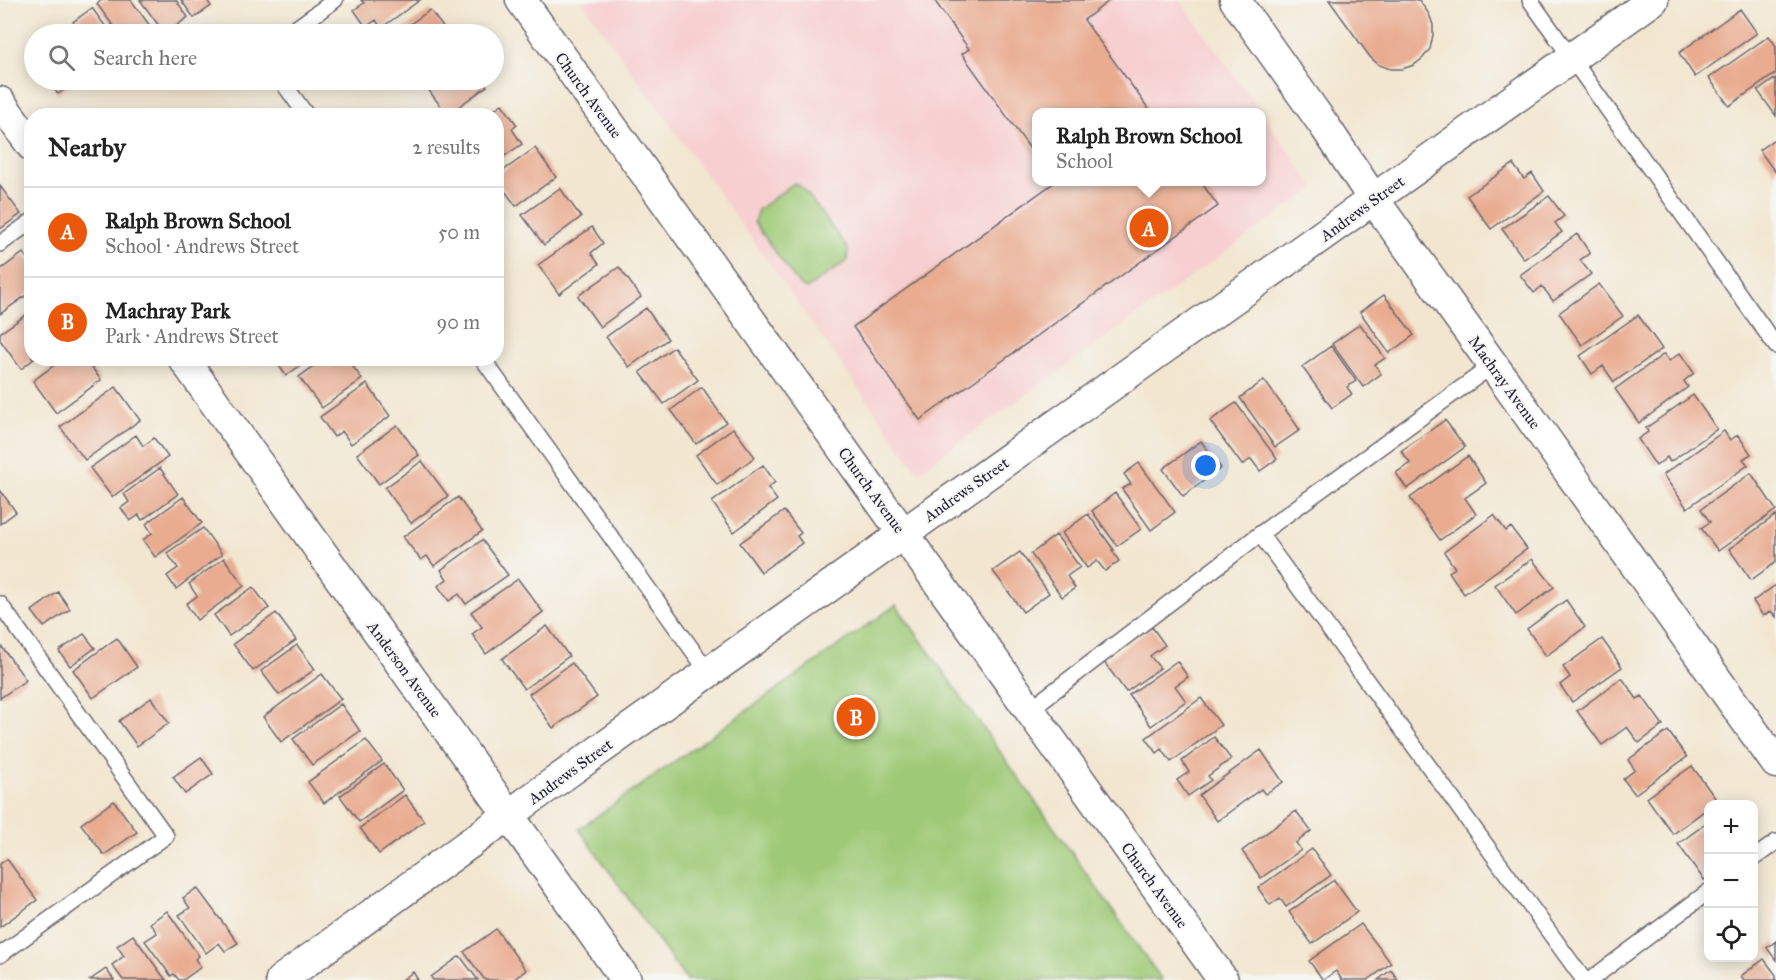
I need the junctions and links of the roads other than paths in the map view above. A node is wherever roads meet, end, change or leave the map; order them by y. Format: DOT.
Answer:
graph roads {
  1 [pos="335,0"];
  2 [pos="521,0"];
  3 [pos="1235,0"];
  4 [pos="1530,0"];
  5 [pos="1653,0"];
  6 [pos="302,24"];
  7 [pos="1571,58"];
  8 [pos="288,90"];
  9 [pos="0,102"];
  10 [pos="301,108"];
  11 [pos="24,135"];
  12 [pos="1374,200"];
  13 [pos="24,226"];
  14 [pos="0,243"];
  15 [pos="1776,346"];
  16 [pos="1493,365"];
  17 [pos="189,366"];
  18 [pos="488,366"];
  19 [pos="904,534"];
  20 [pos="1260,534"];
  21 [pos="0,604"];
  22 [pos="708,673"];
  23 [pos="1029,710"];
  24 [pos="1776,763"];
  25 [pos="509,815"];
  26 [pos="1776,842"];
  27 [pos="1758,855"];
  28 [pos="1704,895"];
  29 [pos="0,955"];
  30 [pos="281,980"];
  31 [pos="626,980"];
  32 [pos="1223,980"];
  33 [pos="1584,980"];
  34 [pos="1590,980"];
  1 -- 6 [label="lane"];
  2 -- 19 [label="street, Church Avenue"];
  3 -- 12 [label="street, Machray Avenue"];
  4 -- 7 [label="lane"];
  5 -- 7 [label="street, Andrews Street"];
  7 -- 12 [label="street, Andrews Street"];
  7 -- 15 [label="lane"];
  8 -- 10 [label="lane"];
  9 -- 11 [label="street"];
  12 -- 16 [label="street, Machray Avenue"];
  12 -- 19 [label="street, Andrews Street"];
  13 -- 14 [label="lane"];
  16 -- 20 [label="lane"];
  16 -- 24 [label="street, Machray Avenue"];
  17 -- 25 [label="street, Anderson Avenue"];
  18 -- 22 [label="lane"];
  19 -- 22 [label="street, Andrews Street"];
  19 -- 23 [label="street, Church Avenue"];
  20 -- 23 [label="lane"];
  20 -- 33 [label="lane"];
  21 -- 29 [label="lane"];
  22 -- 25 [label="street, Andrews Street"];
  23 -- 32 [label="street, Church Avenue"];
  25 -- 30 [label="street, Andrews Street"];
  25 -- 31 [label="street, Anderson Avenue"];
  26 -- 27 [label="lane"];
  28 -- 34 [label="lane"];
}
